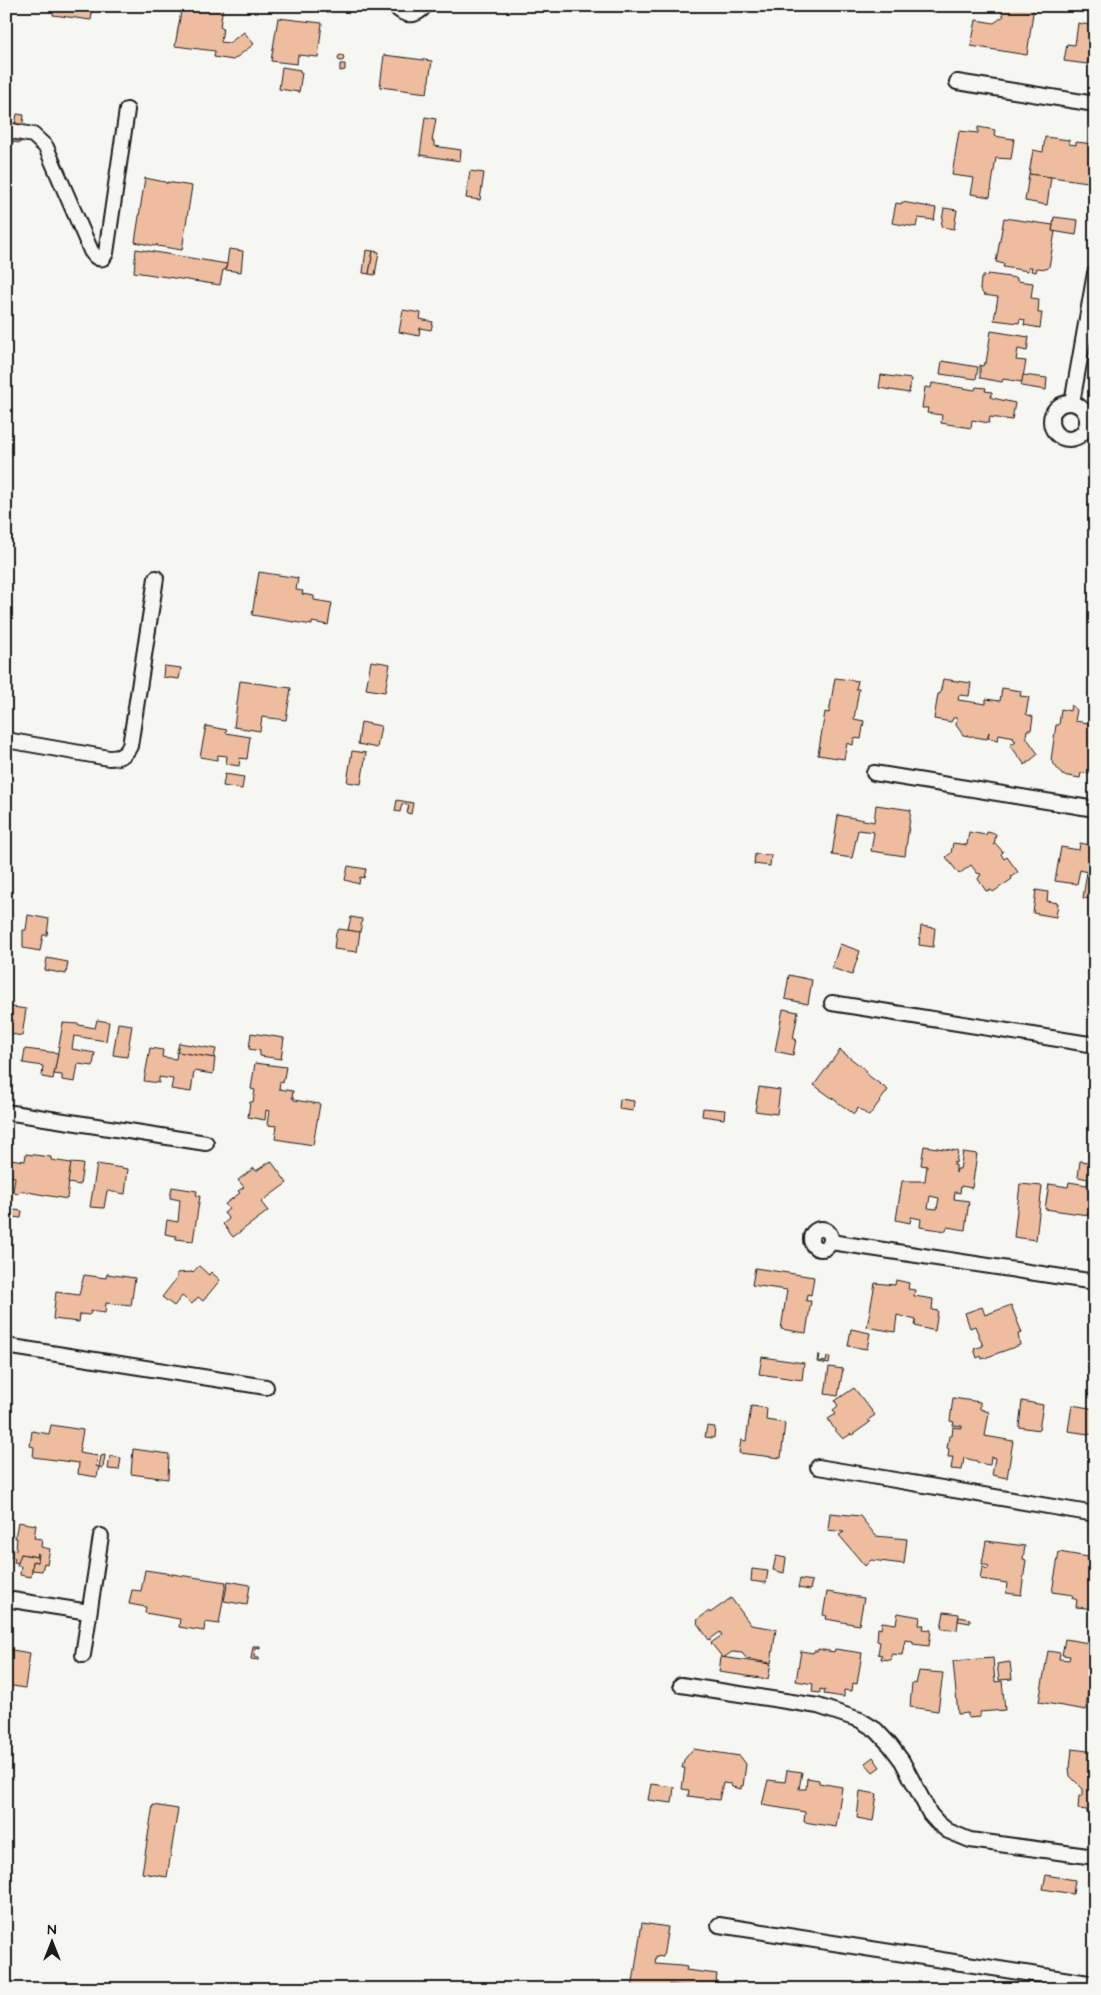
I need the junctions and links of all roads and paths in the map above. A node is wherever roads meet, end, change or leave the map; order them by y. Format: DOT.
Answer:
graph roads {
  1 [pos="395,6"];
  2 [pos="425,6"];
  3 [pos="957,82"];
  4 [pos="1095,104"];
  5 [pos="127,110"];
  6 [pos="6,130"];
  7 [pos="1095,272"];
  8 [pos="1072,403"];
  9 [pos="156,578"];
  10 [pos="6,740"];
  11 [pos="874,773"];
  12 [pos="1095,809"];
  13 [pos="832,1003"];
  14 [pos="1095,1045"];
  15 [pos="6,1112"];
  16 [pos="206,1142"];
  17 [pos="831,1242"];
  18 [pos="1095,1282"];
  19 [pos="6,1346"];
  20 [pos="266,1387"];
  21 [pos="818,1467"];
  22 [pos="1095,1514"];
  23 [pos="101,1536"];
  24 [pos="6,1600"];
  25 [pos="89,1612"];
  26 [pos="83,1655"];
  27 [pos="682,1686"];
  28 [pos="1095,1857"];
  29 [pos="719,1925"];
  30 [pos="1095,1984"];
  1 -- 2 [label="street"];
  3 -- 4 [label="street"];
  5 -- 6 [label="street"];
  7 -- 8 [label="street"];
  9 -- 10 [label="street"];
  11 -- 12 [label="street"];
  13 -- 14 [label="street"];
  15 -- 16 [label="street"];
  17 -- 18 [label="street"];
  19 -- 20 [label="street"];
  21 -- 22 [label="street"];
  23 -- 25 [label="street"];
  24 -- 25 [label="street"];
  25 -- 26 [label="street"];
  27 -- 28 [label="street"];
  29 -- 30 [label="street"];
}
